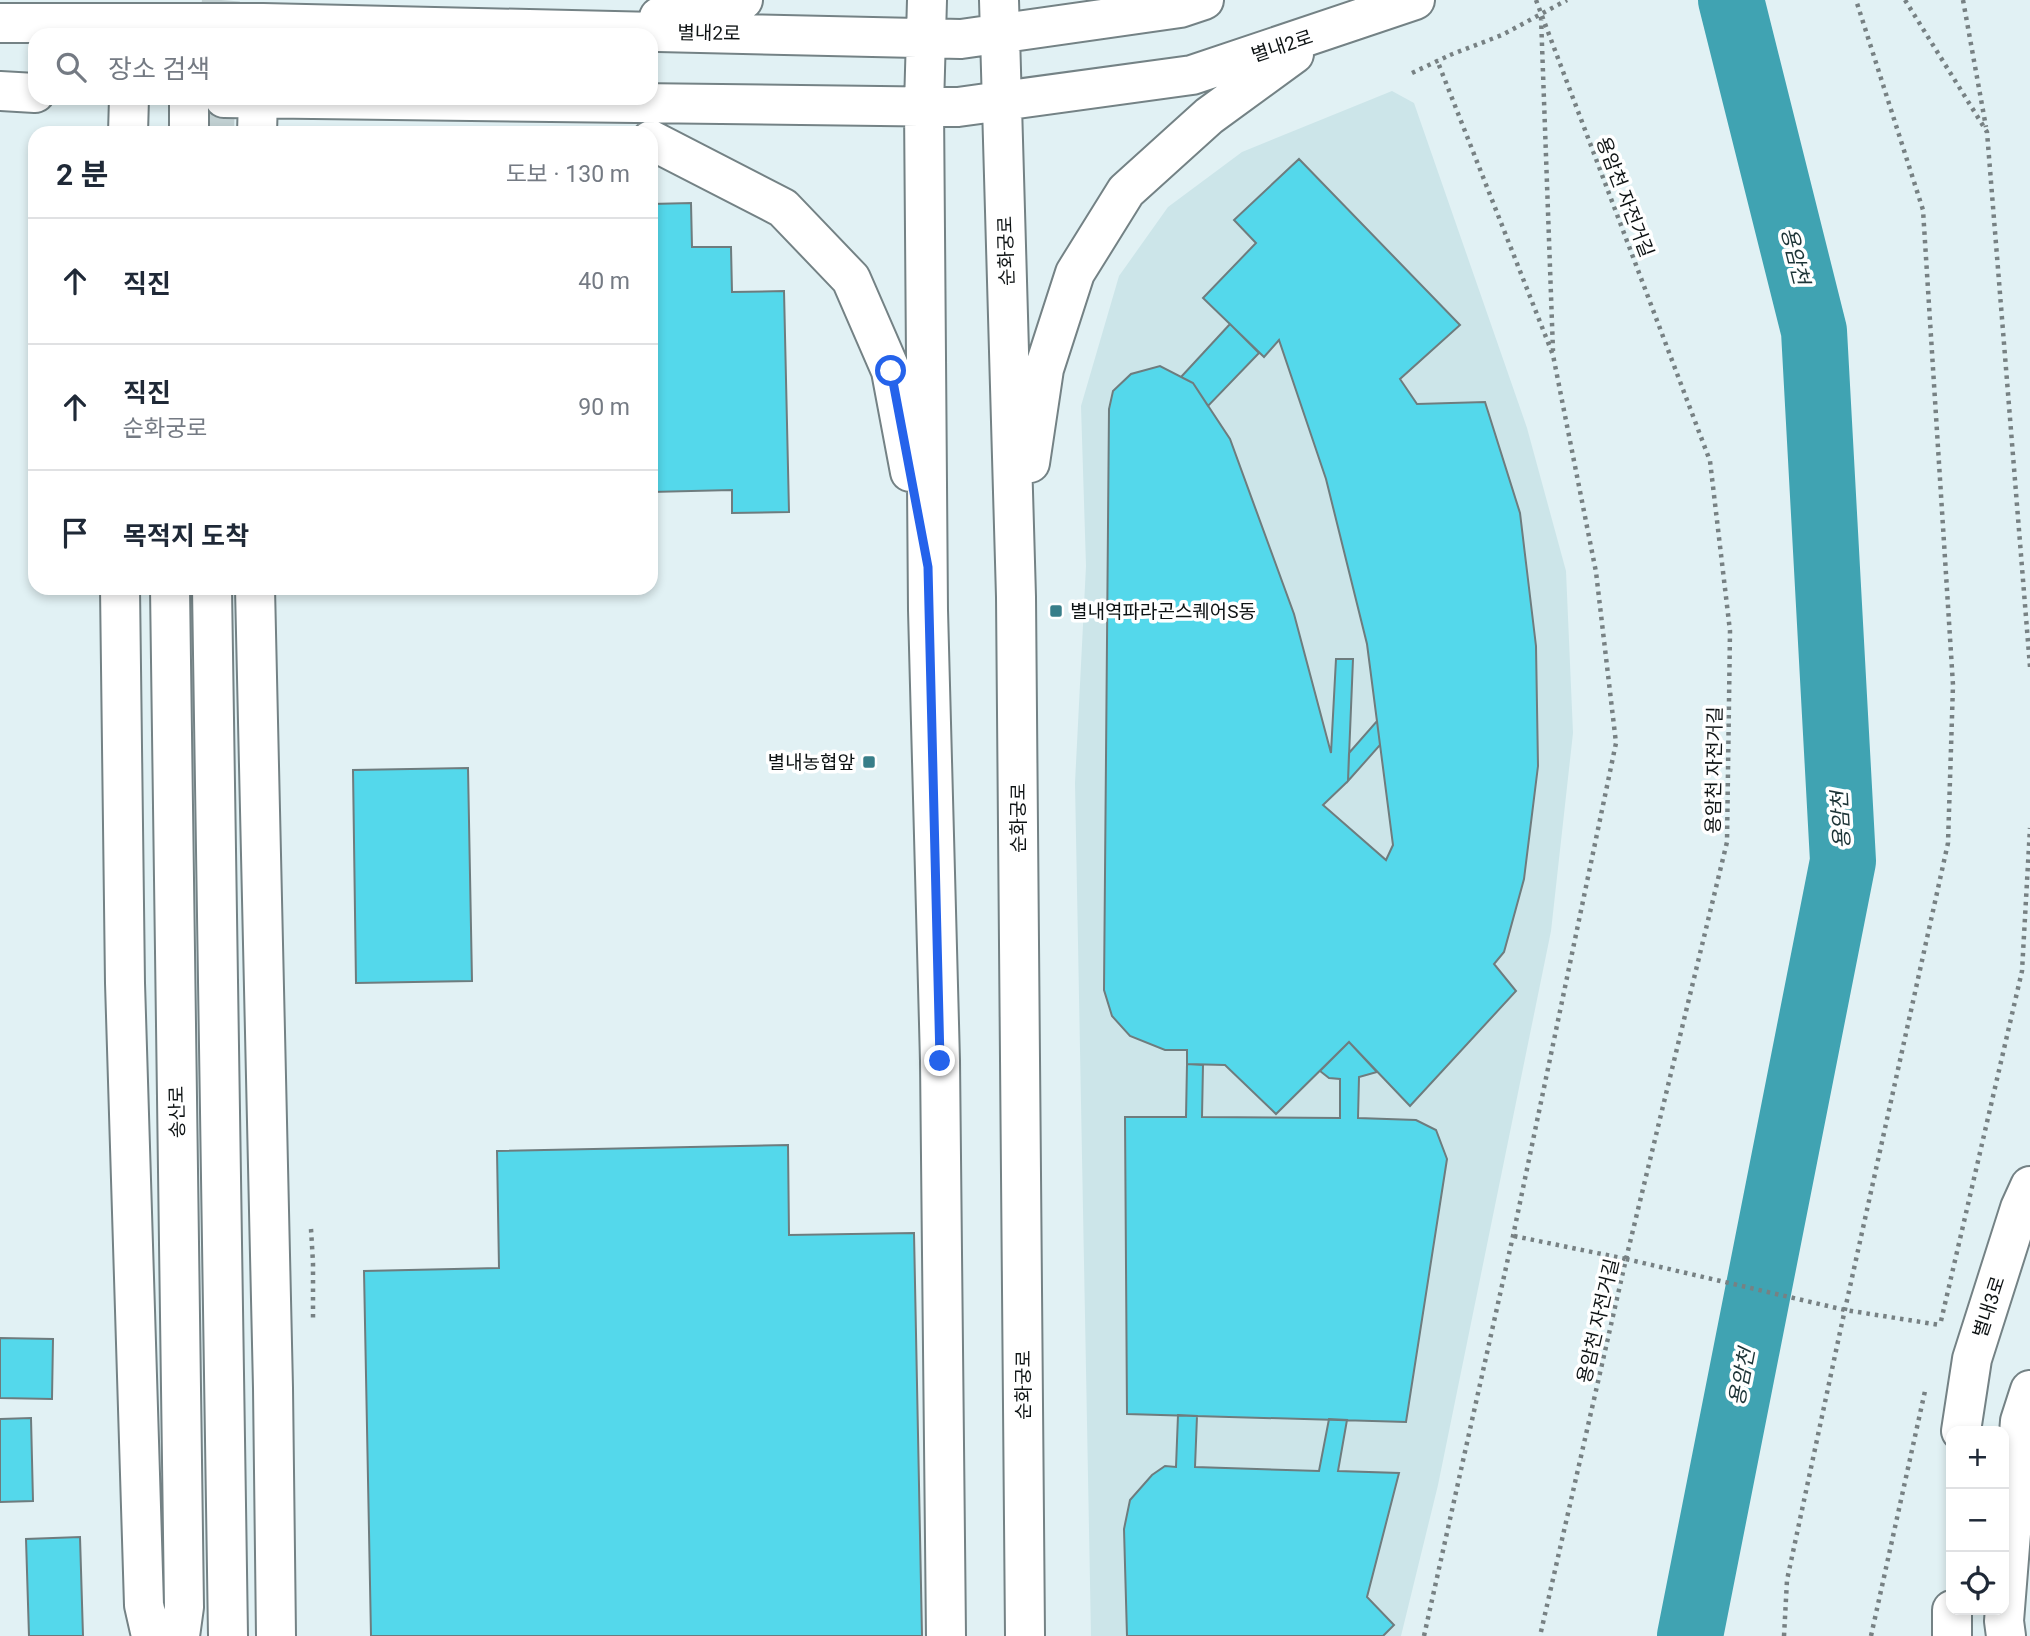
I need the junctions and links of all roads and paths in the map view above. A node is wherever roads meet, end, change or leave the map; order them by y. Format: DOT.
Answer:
graph roads {
  1 [pos="743,0"];
  2 [pos="927,0"];
  3 [pos="1204,0"];
  4 [pos="1415,0"];
  5 [pos="1536,0"];
  6 [pos="1567,0"];
  7 [pos="1856,0"];
  8 [pos="1905,0"];
  9 [pos="1963,0"];
  10 [pos="1541,13"];
  11 [pos="1000,17"];
  12 [pos="263,19"];
  13 [pos="132,20"];
  14 [pos="0,23"];
  15 [pos="182,28"];
  16 [pos="196,28"];
  17 [pos="531,28"];
  18 [pos="600,28"];
  19 [pos="658,32"];
  20 [pos="1324,32"];
  21 [pos="927,38"];
  22 [pos="1437,60"];
  23 [pos="1412,73"];
  24 [pos="0,91"];
  25 [pos="28,93"];
  26 [pos="1001,101"];
  27 [pos="658,104"];
  28 [pos="129,105"];
  29 [pos="189,105"];
  30 [pos="258,105"];
  31 [pos="577,105"];
  32 [pos="924,106"];
  33 [pos="128,126"];
  34 [pos="189,126"];
  35 [pos="257,126"];
  36 [pos="621,126"];
  37 [pos="1986,132"];
  38 [pos="658,144"];
  39 [pos="1553,355"];
  40 [pos="1015,559"];
  41 [pos="928,567"];
  42 [pos="120,595"];
  43 [pos="170,595"];
  44 [pos="212,595"];
  45 [pos="255,595"];
  46 [pos="2030,667"];
  47 [pos="2030,828"];
  48 [pos="2030,1186"];
  49 [pos="1513,1236"];
  50 [pos="1626,1259"];
  51 [pos="1845,1310"];
  52 [pos="1928,1379"];
  53 [pos="2030,1390"];
  54 [pos="1962,1426"];
  55 [pos="1952,1615"];
  56 [pos="151,1636"];
  57 [pos="180,1636"];
  58 [pos="228,1636"];
  59 [pos="276,1636"];
  60 [pos="946,1636"];
  61 [pos="1025,1636"];
  62 [pos="1424,1636"];
  63 [pos="1540,1636"];
  64 [pos="1784,1636"];
  65 [pos="1871,1636"];
  66 [pos="1952,1636"];
  67 [pos="2006,1636"];
  1 -- 18 [label="street"];
  2 -- 21 [label="street"];
  3 -- 11 [label="street, 별내2로"];
  4 -- 20 [label="street, 별내2로"];
  5 -- 10 [label="path, 용암천 자전거길"];
  6 -- 22 [label="path, bridge"];
  7 -- 51 [label="path"];
  8 -- 37 [label="path"];
  9 -- 37 [label="path"];
  10 -- 39 [label="path"];
  10 -- 50 [label="path, 용암천 자전거길"];
  11 -- 21 [label="street, 별내2로"];
  11 -- 26 [label="street, 순화궁로"];
  12 -- 16 [label="street, 별내2로"];
  12 -- 17 [label="street, 별내2로"];
  13 -- 14 [label="street, 별내2로"];
  13 -- 15 [label="street, 별내2로"];
  19 -- 21 [label="street, 별내2로"];
  20 -- 26 [label="street, 별내2로"];
  20 -- 40 [label="street"];
  21 -- 32 [label="street"];
  22 -- 23 [label="path"];
  22 -- 39 [label="path"];
  24 -- 25 [label="street"];
  26 -- 32 [label="street, 별내2로"];
  26 -- 40 [label="street, 순화궁로"];
  27 -- 32 [label="street, 별내2로"];
  28 -- 33 [label="street"];
  29 -- 34 [label="street"];
  30 -- 35 [label="street"];
  31 -- 36 [label="street"];
  32 -- 41 [label="street"];
  37 -- 46 [label="path"];
  38 -- 41 [label="street"];
  39 -- 49 [label="path"];
  40 -- 61 [label="street, 순화궁로"];
  41 -- 60 [label="street"];
  42 -- 56 [label="street"];
  43 -- 57 [label="street, 송산로"];
  44 -- 58 [label="street"];
  45 -- 59 [label="street"];
  47 -- 51 [label="path, bridge"];
  48 -- 54 [label="street, 별내3로"];
  49 -- 50 [label="path"];
  49 -- 62 [label="path"];
  50 -- 51 [label="path, bridge"];
  50 -- 63 [label="path, 용암천 자전거길"];
  51 -- 64 [label="path"];
  52 -- 65 [label="path"];
  53 -- 67 [label="street"];
  55 -- 66 [label="street"];
}
